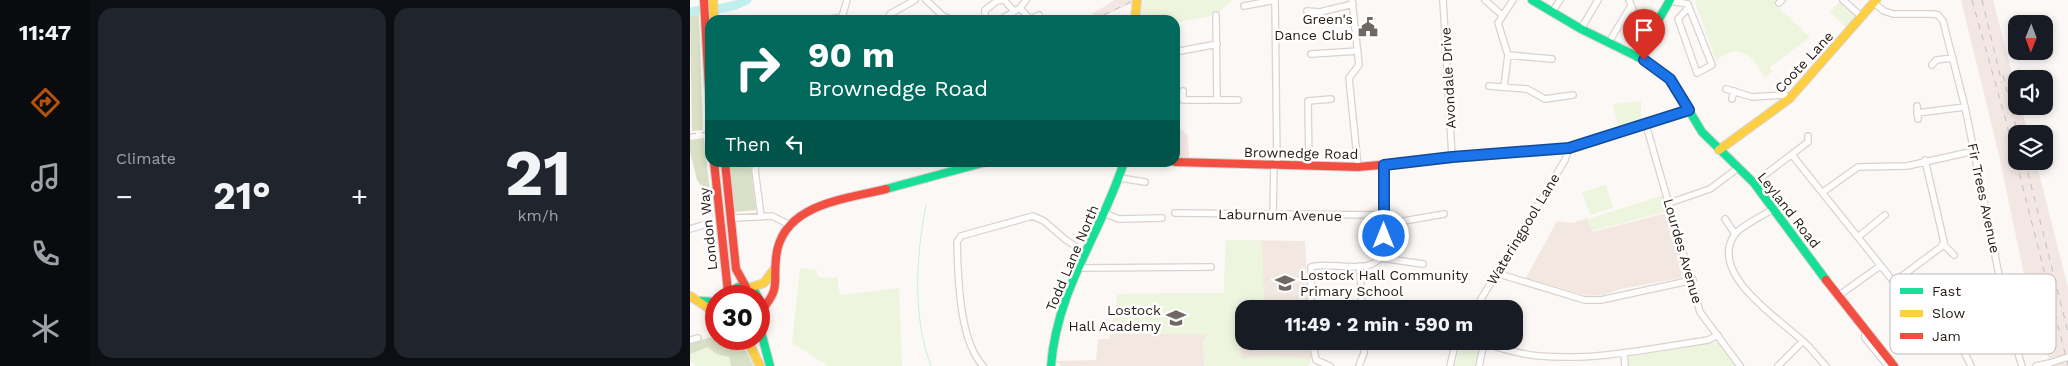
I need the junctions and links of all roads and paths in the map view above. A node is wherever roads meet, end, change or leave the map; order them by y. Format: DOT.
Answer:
graph roads {
  1 [pos="704,0"];
  2 [pos="713,0"];
  3 [pos="847,0"];
  4 [pos="915,0"];
  5 [pos="926,0"];
  6 [pos="1026,0"];
  7 [pos="1137,0"];
  8 [pos="1275,0"];
  9 [pos="1443,0"];
  10 [pos="1485,0"];
  11 [pos="1513,0"];
  12 [pos="1532,0"];
  13 [pos="1560,0"];
  14 [pos="1598,0"];
  15 [pos="1842,0"];
  16 [pos="1669,1"];
  17 [pos="1353,2"];
  18 [pos="1875,2"];
  19 [pos="1630,3"];
  20 [pos="1688,4"];
  21 [pos="1244,6"];
  22 [pos="1554,9"];
  23 [pos="1017,10"];
  24 [pos="1307,10"];
  25 [pos="714,15"];
  26 [pos="844,15"];
  27 [pos="890,15"];
  28 [pos="939,15"];
  29 [pos="985,15"];
  30 [pos="1008,15"];
  31 [pos="1024,15"];
  32 [pos="1135,15"];
  33 [pos="1216,15"];
  34 [pos="1502,15"];
  35 [pos="1862,17"];
  36 [pos="705,18"];
  37 [pos="1581,29"];
  38 [pos="1612,37"];
  39 [pos="1646,42"];
  40 [pos="1217,44"];
  41 [pos="1358,50"];
  42 [pos="1180,51"];
  43 [pos="1311,54"];
  44 [pos="1508,55"];
  45 [pos="1637,57"];
  46 [pos="1953,58"];
  47 [pos="1552,59"];
  48 [pos="1932,64"];
  49 [pos="1712,65"];
  50 [pos="1489,86"];
  51 [pos="1504,87"];
  52 [pos="1726,88"];
  53 [pos="1183,91"];
  54 [pos="1734,91"];
  55 [pos="1573,95"];
  56 [pos="1331,99"];
  57 [pos="1789,99"];
  58 [pos="1217,100"];
  59 [pos="1238,100"];
  60 [pos="1732,100"];
  61 [pos="1965,107"];
  62 [pos="1689,110"];
  63 [pos="1917,113"];
  64 [pos="1646,125"];
  65 [pos="1808,136"];
  66 [pos="1569,148"];
  67 [pos="1719,150"];
  68 [pos="1974,151"];
  69 [pos="1792,155"];
  70 [pos="1452,157"];
  71 [pos="1925,160"];
  72 [pos="1180,162"];
  73 [pos="1275,165"];
  74 [pos="1384,165"];
  75 [pos="1309,166"];
  76 [pos="714,167"];
  77 [pos="726,167"];
  78 [pos="756,167"];
  79 [pos="970,167"];
  80 [pos="1123,167"];
  81 [pos="1358,167"];
  82 [pos="1738,168"];
  83 [pos="1120,178"];
  84 [pos="1145,182"];
  85 [pos="1754,183"];
  86 [pos="1823,192"];
  87 [pos="1669,203"];
  88 [pos="1773,209"];
  89 [pos="1104,213"];
  90 [pos="1175,213"];
  91 [pos="1444,214"];
  92 [pos="1885,214"];
  93 [pos="1273,215"];
  94 [pos="761,216"];
  95 [pos="735,218"];
  96 [pos="1162,218"];
  97 [pos="1384,218"];
  98 [pos="1725,219"];
  99 [pos="710,223"];
  100 [pos="788,224"];
  101 [pos="690,229"];
  102 [pos="1735,234"];
  103 [pos="1858,237"];
  104 [pos="1943,244"];
  105 [pos="1086,253"];
  106 [pos="1954,255"];
  107 [pos="1381,258"];
  108 [pos="1423,264"];
  109 [pos="1360,266"];
  110 [pos="1880,266"];
  111 [pos="1211,267"];
  112 [pos="775,268"];
  113 [pos="1080,268"];
  114 [pos="1496,273"];
  115 [pos="1904,274"];
  116 [pos="1999,274"];
  117 [pos="1890,277"];
  118 [pos="1693,280"];
  119 [pos="725,285"];
  120 [pos="747,285"];
  121 [pos="756,285"];
  122 [pos="1838,296"];
  123 [pos="693,298"];
  124 [pos="770,299"];
  125 [pos="1311,300"];
  126 [pos="1362,300"];
  127 [pos="1480,300"];
  128 [pos="705,306"];
  129 [pos="1865,330"];
  130 [pos="1718,334"];
  131 [pos="698,338"];
  132 [pos="690,340"];
  133 [pos="1800,344"];
  134 [pos="753,350"];
  135 [pos="766,350"];
  136 [pos="1314,350"];
  137 [pos="1364,350"];
  138 [pos="1454,350"];
  139 [pos="1480,350"];
  140 [pos="1514,350"];
  141 [pos="1624,353"];
  142 [pos="1965,354"];
  143 [pos="2018,354"];
  144 [pos="2068,358"];
  145 [pos="760,366"];
  146 [pos="770,366"];
  147 [pos="983,366"];
  148 [pos="1051,366"];
  149 [pos="1330,366"];
  150 [pos="1359,366"];
  151 [pos="1450,366"];
  152 [pos="1479,366"];
  153 [pos="1625,366"];
  154 [pos="1740,366"];
  155 [pos="1778,366"];
  156 [pos="1826,366"];
  157 [pos="1888,366"];
  158 [pos="1894,366"];
  159 [pos="1971,366"];
  160 [pos="2022,366"];
  161 [pos="2036,366"];
  1 -- 36 [label="main road"];
  2 -- 25 [label="main road"];
  3 -- 26 [label="street"];
  4 -- 27 [label="street"];
  5 -- 28 [label="street"];
  6 -- 23 [label="street"];
  7 -- 32 [label="main road"];
  8 -- 21 [label="street"];
  8 -- 73 [label="street"];
  9 -- 70 [label="street, Avondale Drive"];
  10 -- 34 [label="street"];
  11 -- 34 [label="street"];
  12 -- 37 [label="main road, Leyland Road"];
  13 -- 22 [label="street"];
  14 -- 37 [label="street"];
  15 -- 35 [label="street"];
  16 -- 20 [label="street"];
  16 -- 39 [label="main road"];
  17 -- 24 [label="street"];
  17 -- 41 [label="street"];
  18 -- 35 [label="main road, Coote Lane"];
  18 -- 46 [label="street, Fir Trees Avenue"];
  19 -- 38 [label="street"];
  19 -- 39 [label="street"];
  23 -- 29 [label="street"];
  23 -- 30 [label="street"];
  23 -- 31 [label="street"];
  33 -- 40 [label="street"];
  34 -- 44 [label="street"];
  35 -- 57 [label="main road, Coote Lane"];
  37 -- 45 [label="main road, Leyland Road"];
  39 -- 45 [label="main road"];
  40 -- 42 [label="street"];
  40 -- 58 [label="street"];
  41 -- 43 [label="street"];
  41 -- 81 [label="street"];
  44 -- 47 [label="street"];
  44 -- 51 [label="street"];
  45 -- 62 [label="main road, Leyland Road"];
  46 -- 48 [label="street"];
  46 -- 61 [label="street, Fir Trees Avenue"];
  49 -- 49 [label="street"];
  50 -- 51 [label="street"];
  51 -- 55 [label="street"];
  52 -- 54 [label="street"];
  53 -- 58 [label="street"];
  54 -- 57 [label="street"];
  54 -- 60 [label="street"];
  56 -- 75 [label="street"];
  57 -- 67 [label="main road, Coote Lane"];
  58 -- 59 [label="street"];
  61 -- 63 [label="street"];
  61 -- 68 [label="street, Fir Trees Avenue"];
  62 -- 64 [label="main road, Brownedge Road"];
  62 -- 67 [label="main road, Leyland Road"];
  64 -- 66 [label="main road, Brownedge Road"];
  64 -- 87 [label="street, Lourdes Avenue"];
  65 -- 69 [label="street"];
  66 -- 70 [label="main road, Brownedge Road"];
  66 -- 114 [label="street, Wateringpool Lane"];
  67 -- 82 [label="main road, Leyland Road"];
  68 -- 71 [label="street"];
  68 -- 116 [label="street, Fir Trees Avenue"];
  69 -- 85 [label="street"];
  69 -- 86 [label="street, Fir Trees Avenue"];
  70 -- 74 [label="main road, Brownedge Road"];
  71 -- 86 [label="street"];
  71 -- 104 [label="street"];
  72 -- 73 [label="main road, Brownedge Road"];
  73 -- 75 [label="main road, Brownedge Road"];
  73 -- 93 [label="street"];
  74 -- 81 [label="main road, Brownedge Road"];
  74 -- 97 [label="street"];
  75 -- 81 [label="main road, Brownedge Road"];
  76 -- 119 [label="main road, London Way"];
  77 -- 120 [label="main road, London Way"];
  78 -- 94 [label="street"];
  79 -- 100 [label="main road"];
  80 -- 83 [label="main road, Todd Lane North"];
  82 -- 85 [label="main road, Leyland Road"];
  82 -- 87 [label="street"];
  83 -- 84 [label="street"];
  83 -- 89 [label="main road, Todd Lane North"];
  85 -- 88 [label="main road, Leyland Road"];
  86 -- 103 [label="street, Fir Trees Avenue"];
  87 -- 118 [label="street, Lourdes Avenue"];
  88 -- 102 [label="street"];
  88 -- 122 [label="main road, Leyland Road"];
  89 -- 96 [label="street"];
  89 -- 105 [label="main road, Todd Lane North"];
  90 -- 93 [label="street, Laburnum Avenue"];
  91 -- 97 [label="street, Laburnum Avenue"];
  92 -- 103 [label="street"];
  93 -- 97 [label="street, Laburnum Avenue"];
  94 -- 95 [label="street"];
  94 -- 100 [label="street"];
  97 -- 107 [label="street"];
  98 -- 102 [label="street"];
  99 -- 101 [label="street"];
  100 -- 112 [label="main road"];
  102 -- 156 [label="street"];
  103 -- 110 [label="street, Fir Trees Avenue"];
  104 -- 106 [label="street"];
  104 -- 115 [label="street"];
  105 -- 113 [label="main road, Todd Lane North"];
  105 -- 147 [label="street"];
  107 -- 108 [label="street"];
  107 -- 109 [label="street"];
  109 -- 125 [label="street"];
  109 -- 126 [label="street"];
  110 -- 117 [label="street, Fir Trees Avenue"];
  110 -- 122 [label="street"];
  111 -- 113 [label="street"];
  112 -- 121 [label="main road"];
  112 -- 124 [label="main road"];
  113 -- 148 [label="main road, Todd Lane North"];
  114 -- 118 [label="street"];
  114 -- 127 [label="street, Wateringpool Lane"];
  118 -- 130 [label="street, Lourdes Avenue"];
  122 -- 129 [label="main road, Leyland Road"];
  123 -- 128 [label="main road"];
  129 -- 157 [label="street, Leyland Road"];
  129 -- 158 [label="main road, Leyland Road"];
  130 -- 141 [label="street"];
  130 -- 154 [label="street, Lourdes Avenue"];
  131 -- 132 [label="street"];
  133 -- 155 [label="street"];
  134 -- 145 [label="main road"];
  135 -- 146 [label="main road"];
  136 -- 149 [label="street"];
  137 -- 150 [label="street"];
  138 -- 151 [label="street"];
  139 -- 152 [label="street"];
  140 -- 141 [label="street"];
  141 -- 153 [label="street"];
  142 -- 159 [label="street"];
  143 -- 160 [label="street"];
  144 -- 161 [label="street, bridge"];
}
